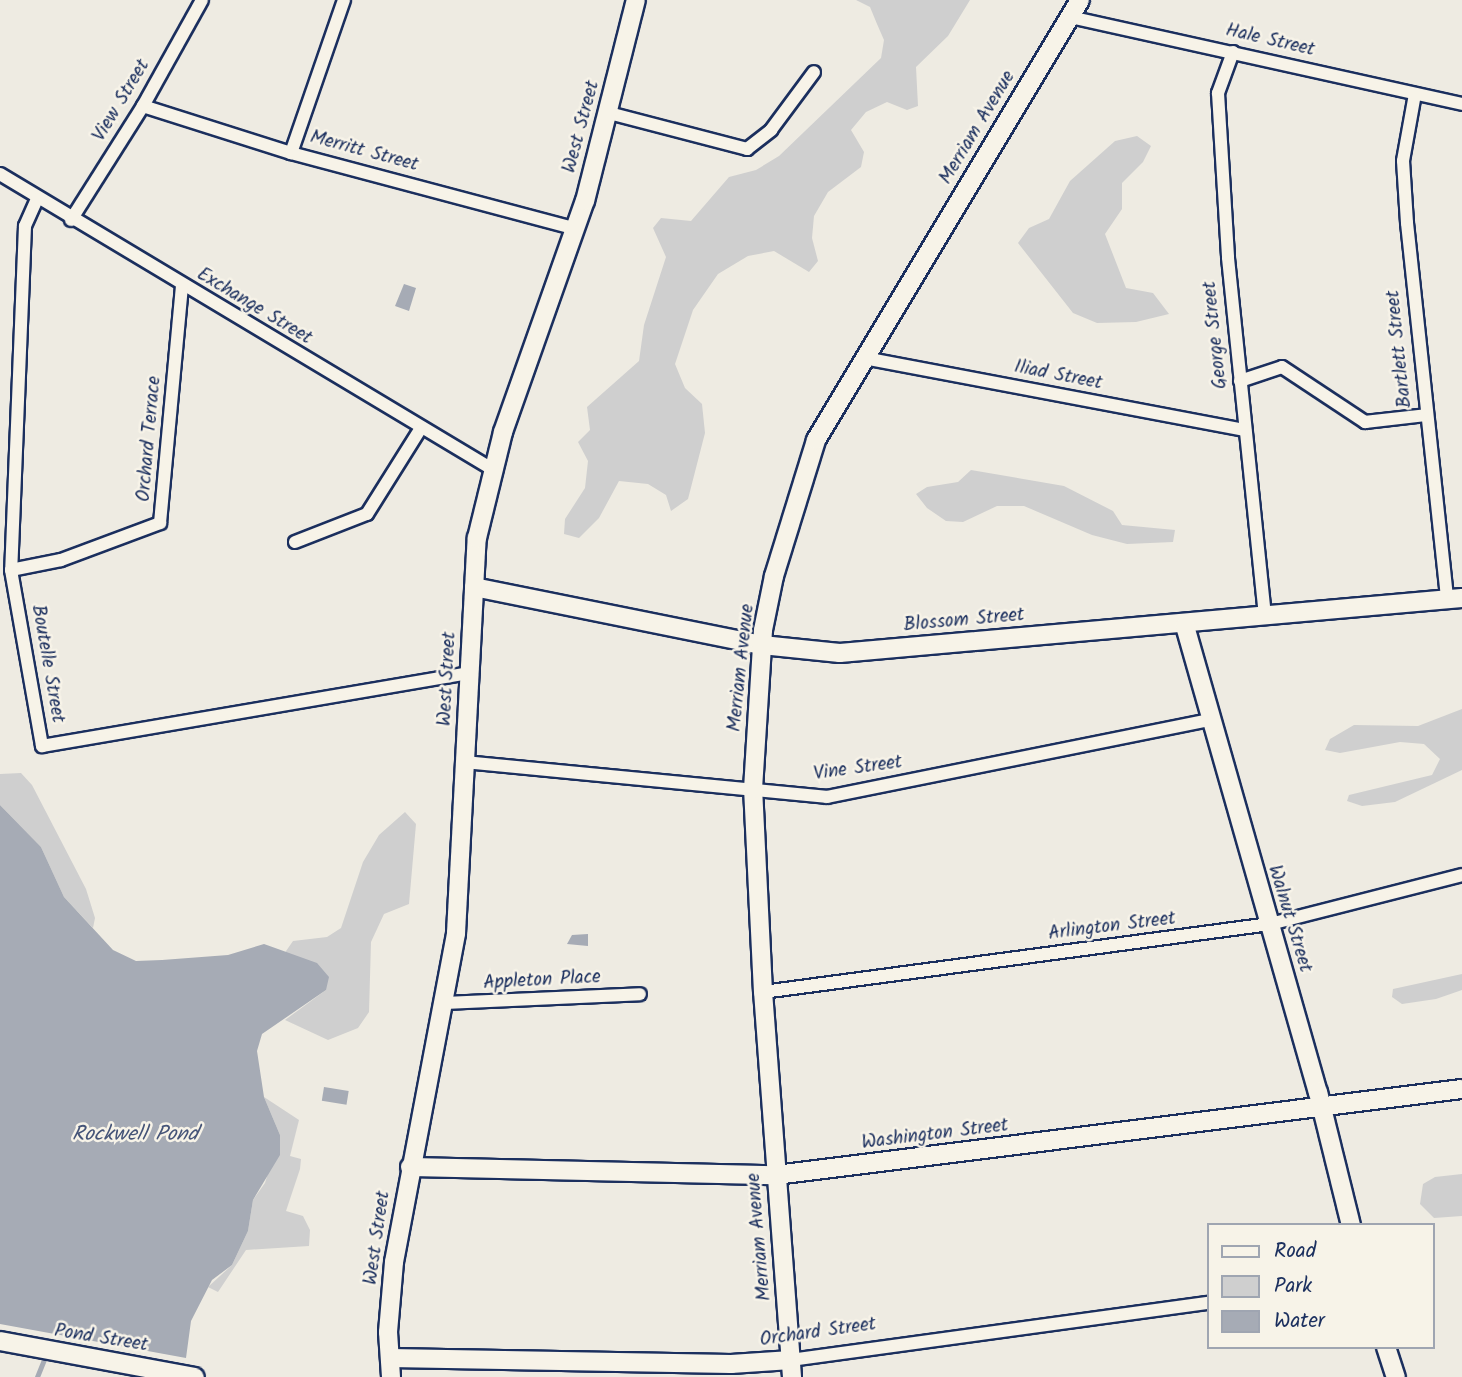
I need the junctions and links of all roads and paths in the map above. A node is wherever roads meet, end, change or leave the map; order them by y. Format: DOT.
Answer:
graph roads {
  1 [pos="202,0"];
  2 [pos="344,0"];
  3 [pos="636,0"];
  4 [pos="1080,0"];
  5 [pos="1070,17"];
  6 [pos="1233,52"];
  7 [pos="814,72"];
  8 [pos="1415,94"];
  9 [pos="1462,104"];
  10 [pos="143,106"];
  11 [pos="608,113"];
  12 [pos="291,153"];
  13 [pos="0,174"];
  14 [pos="37,199"];
  15 [pos="71,220"];
  16 [pos="576,229"];
  17 [pos="182,286"];
  18 [pos="864,358"];
  19 [pos="1240,381"];
  20 [pos="1426,415"];
  21 [pos="421,428"];
  22 [pos="1245,430"];
  23 [pos="492,468"];
  24 [pos="295,542"];
  25 [pos="11,569"];
  26 [pos="474,587"];
  27 [pos="1455,599"];
  28 [pos="1265,615"];
  29 [pos="1185,625"];
  30 [pos="762,645"];
  31 [pos="470,673"];
  32 [pos="1210,720"];
  33 [pos="465,762"];
  34 [pos="753,789"];
  35 [pos="1462,875"];
  36 [pos="1270,924"];
  37 [pos="762,992"];
  38 [pos="640,994"];
  39 [pos="445,1003"];
  40 [pos="1462,1088"];
  41 [pos="1321,1105"];
  42 [pos="410,1167"];
  43 [pos="776,1175"];
  44 [pos="1350,1223"];
  45 [pos="1206,1303"];
  46 [pos="0,1341"];
  47 [pos="1387,1349"];
  48 [pos="390,1358"];
  49 [pos="792,1368"];
  50 [pos="195,1377"];
  51 [pos="391,1377"];
  52 [pos="1396,1377"];
  1 -- 10 [label="street, View Street"];
  2 -- 12 [label="street"];
  3 -- 11 [label="street, West Street"];
  4 -- 5 [label="street, Merriam Avenue"];
  5 -- 6 [label="street, Hale Street"];
  5 -- 18 [label="street, Merriam Avenue"];
  6 -- 8 [label="street, Hale Street"];
  6 -- 19 [label="street, George Street"];
  7 -- 11 [label="street"];
  8 -- 9 [label="street, Hale Street"];
  8 -- 20 [label="street, Bartlett Street"];
  10 -- 12 [label="street, Merritt Street"];
  10 -- 15 [label="street, View Street"];
  11 -- 16 [label="street, West Street"];
  12 -- 16 [label="street, Merritt Street"];
  13 -- 14 [label="street, Exchange Street"];
  14 -- 15 [label="street, Exchange Street"];
  14 -- 25 [label="street, Boutelle Street"];
  15 -- 17 [label="street, Exchange Street"];
  16 -- 23 [label="street, West Street"];
  17 -- 21 [label="street, Exchange Street"];
  17 -- 25 [label="street, Orchard Terrace"];
  18 -- 22 [label="street, Iliad Street"];
  18 -- 30 [label="street, Merriam Avenue"];
  19 -- 20 [label="street"];
  19 -- 22 [label="street, George Street"];
  20 -- 27 [label="street, Bartlett Street"];
  21 -- 23 [label="street, Exchange Street"];
  21 -- 24 [label="street"];
  22 -- 28 [label="street, George Street"];
  23 -- 26 [label="street, West Street"];
  25 -- 31 [label="street, Boutelle Street"];
  26 -- 30 [label="street, Blossom Street"];
  26 -- 31 [label="street, West Street"];
  27 -- 28 [label="street, Blossom Street"];
  28 -- 29 [label="street, Blossom Street"];
  29 -- 30 [label="street, Blossom Street"];
  29 -- 32 [label="street, Walnut Street"];
  30 -- 34 [label="street, Merriam Avenue"];
  31 -- 33 [label="street, West Street"];
  32 -- 34 [label="street, Vine Street"];
  32 -- 36 [label="street, Walnut Street"];
  33 -- 34 [label="street, Vine Street"];
  33 -- 39 [label="street, West Street"];
  34 -- 37 [label="street, Merriam Avenue"];
  35 -- 36 [label="street, Arlington Street"];
  36 -- 37 [label="street, Arlington Street"];
  36 -- 41 [label="street, Walnut Street"];
  37 -- 43 [label="street, Merriam Avenue"];
  38 -- 39 [label="street, Appleton Place"];
  39 -- 42 [label="street, West Street"];
  40 -- 41 [label="street, Washington Street"];
  41 -- 43 [label="street, Washington Street"];
  41 -- 44 [label="street, Walnut Street"];
  42 -- 43 [label="street, Washington Street"];
  42 -- 48 [label="street, West Street"];
  43 -- 49 [label="street, Merriam Avenue"];
  45 -- 49 [label="street, Orchard Street"];
  46 -- 50 [label="street, Pond Street"];
  47 -- 52 [label="street"];
  48 -- 49 [label="street, Orchard Street"];
  48 -- 51 [label="street, West Street"];
}
